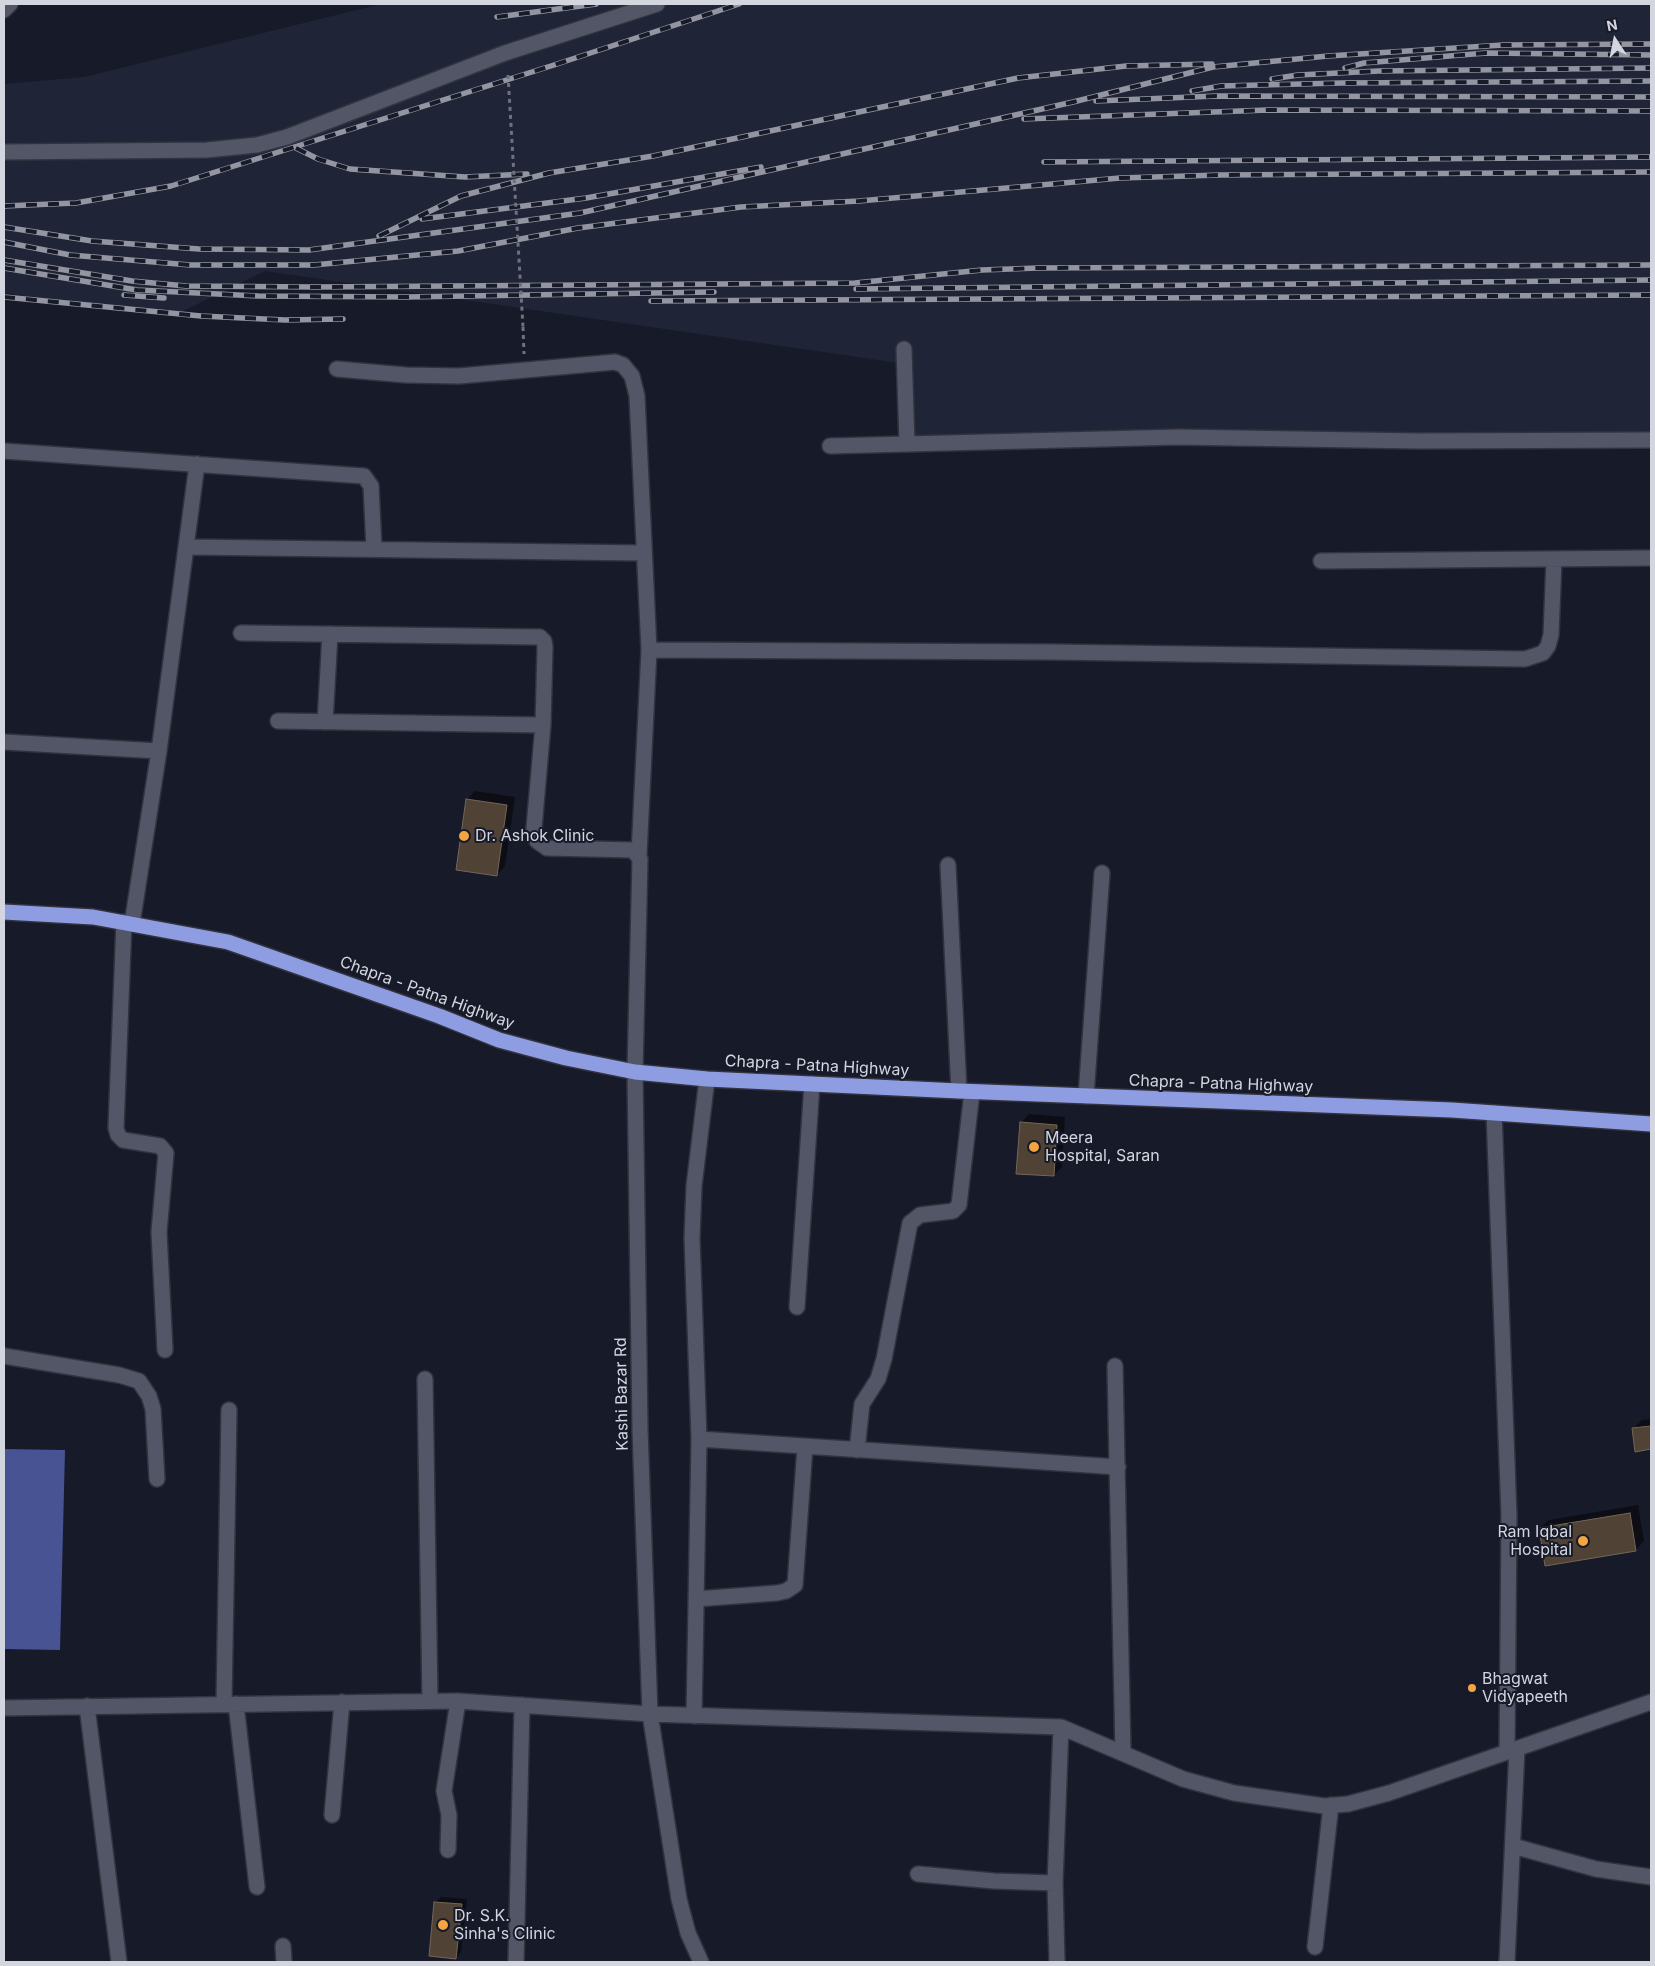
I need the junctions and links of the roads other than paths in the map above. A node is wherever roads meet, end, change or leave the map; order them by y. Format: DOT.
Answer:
graph roads {
  1 [pos="10,4"];
  2 [pos="657,4"];
  3 [pos="4,10"];
  4 [pos="4,152"];
  5 [pos="904,349"];
  6 [pos="337,369"];
  7 [pos="1651,440"];
  8 [pos="907,444"];
  9 [pos="830,446"];
  10 [pos="4,451"];
  11 [pos="197,464"];
  12 [pos="186,547"];
  13 [pos="374,548"];
  14 [pos="644,553"];
  15 [pos="1651,558"];
  16 [pos="1554,560"];
  17 [pos="1322,561"];
  18 [pos="241,633"];
  19 [pos="330,634"];
  20 [pos="649,650"];
  21 [pos="278,721"];
  22 [pos="325,722"];
  23 [pos="543,725"];
  24 [pos="4,742"];
  25 [pos="159,751"];
  26 [pos="639,855"];
  27 [pos="948,865"];
  28 [pos="1102,873"];
  29 [pos="4,912"];
  30 [pos="128,923"];
  31 [pos="635,1072"];
  32 [pos="707,1078"];
  33 [pos="812,1084"];
  34 [pos="966,1092"];
  35 [pos="1086,1096"];
  36 [pos="1494,1113"];
  37 [pos="1651,1124"];
  38 [pos="797,1307"];
  39 [pos="165,1350"];
  40 [pos="4,1356"];
  41 [pos="1115,1366"];
  42 [pos="425,1379"];
  43 [pos="229,1410"];
  44 [pos="699,1439"];
  45 [pos="805,1446"];
  46 [pos="857,1450"];
  47 [pos="1118,1467"];
  48 [pos="157,1478"];
  49 [pos="696,1599"];
  50 [pos="430,1701"];
  51 [pos="458,1701"];
  52 [pos="342,1702"];
  53 [pos="1651,1702"];
  54 [pos="230,1704"];
  55 [pos="522,1705"];
  56 [pos="87,1706"];
  57 [pos="4,1708"];
  58 [pos="650,1714"];
  59 [pos="694,1716"];
  60 [pos="1061,1727"];
  61 [pos="1512,1750"];
  62 [pos="1123,1753"];
  63 [pos="1331,1805"];
  64 [pos="332,1815"];
  65 [pos="1512,1846"];
  66 [pos="448,1850"];
  67 [pos="918,1874"];
  68 [pos="1651,1877"];
  69 [pos="1055,1883"];
  70 [pos="257,1887"];
  71 [pos="283,1946"];
  72 [pos="1315,1947"];
  73 [pos="119,1962"];
  74 [pos="284,1962"];
  75 [pos="516,1962"];
  76 [pos="701,1962"];
  77 [pos="1057,1962"];
  78 [pos="1507,1962"];
  1 -- 3 [label="street"];
  2 -- 4 [label="street"];
  5 -- 8 [label="street"];
  6 -- 14 [label="street, Kashi Bazar Rd"];
  7 -- 8 [label="street"];
  8 -- 9 [label="street"];
  10 -- 11 [label="street"];
  11 -- 12 [label="street"];
  11 -- 13 [label="street"];
  12 -- 13 [label="street"];
  12 -- 25 [label="street"];
  13 -- 14 [label="street"];
  14 -- 20 [label="street, Kashi Bazar Rd"];
  15 -- 16 [label="street"];
  16 -- 17 [label="street"];
  16 -- 20 [label="street"];
  18 -- 19 [label="street"];
  19 -- 22 [label="street"];
  19 -- 23 [label="street"];
  20 -- 26 [label="street, Kashi Bazar Rd"];
  21 -- 22 [label="street"];
  22 -- 23 [label="street"];
  23 -- 26 [label="street"];
  24 -- 25 [label="street"];
  25 -- 30 [label="street"];
  26 -- 31 [label="street, Kashi Bazar Rd"];
  27 -- 34 [label="street"];
  28 -- 35 [label="street"];
  29 -- 30 [label="highway, Chapra - Patna Highway"];
  30 -- 31 [label="highway, Chapra - Patna Highway"];
  30 -- 39 [label="street"];
  31 -- 32 [label="highway, Chapra - Patna Highway"];
  31 -- 58 [label="street, Kashi Bazar Rd"];
  32 -- 33 [label="highway, Chapra - Patna Highway"];
  32 -- 44 [label="street"];
  33 -- 34 [label="highway, Chapra - Patna Highway"];
  33 -- 38 [label="street"];
  34 -- 35 [label="highway, Chapra - Patna Highway"];
  34 -- 46 [label="street"];
  35 -- 36 [label="highway, Chapra - Patna Highway"];
  36 -- 37 [label="highway, Chapra - Patna Highway"];
  36 -- 61 [label="street"];
  40 -- 48 [label="street"];
  41 -- 47 [label="street"];
  42 -- 50 [label="street"];
  43 -- 54 [label="street"];
  44 -- 45 [label="street"];
  44 -- 49 [label="street"];
  45 -- 46 [label="street"];
  45 -- 49 [label="street"];
  46 -- 47 [label="street"];
  47 -- 62 [label="street"];
  49 -- 59 [label="street"];
  50 -- 51 [label="street"];
  50 -- 52 [label="street"];
  51 -- 55 [label="street"];
  51 -- 66 [label="street"];
  52 -- 54 [label="street"];
  52 -- 64 [label="street"];
  53 -- 61 [label="street"];
  54 -- 56 [label="street"];
  54 -- 70 [label="street"];
  55 -- 58 [label="street"];
  55 -- 75 [label="street"];
  56 -- 57 [label="street"];
  56 -- 73 [label="street"];
  58 -- 59 [label="street"];
  58 -- 76 [label="street, Kashi Bazar Rd"];
  59 -- 60 [label="street"];
  60 -- 62 [label="street"];
  60 -- 69 [label="street"];
  61 -- 63 [label="street"];
  61 -- 65 [label="street"];
  62 -- 63 [label="street"];
  63 -- 72 [label="street"];
  65 -- 68 [label="street"];
  65 -- 78 [label="street"];
  67 -- 69 [label="street"];
  69 -- 77 [label="street"];
  71 -- 74 [label="street"];
}
